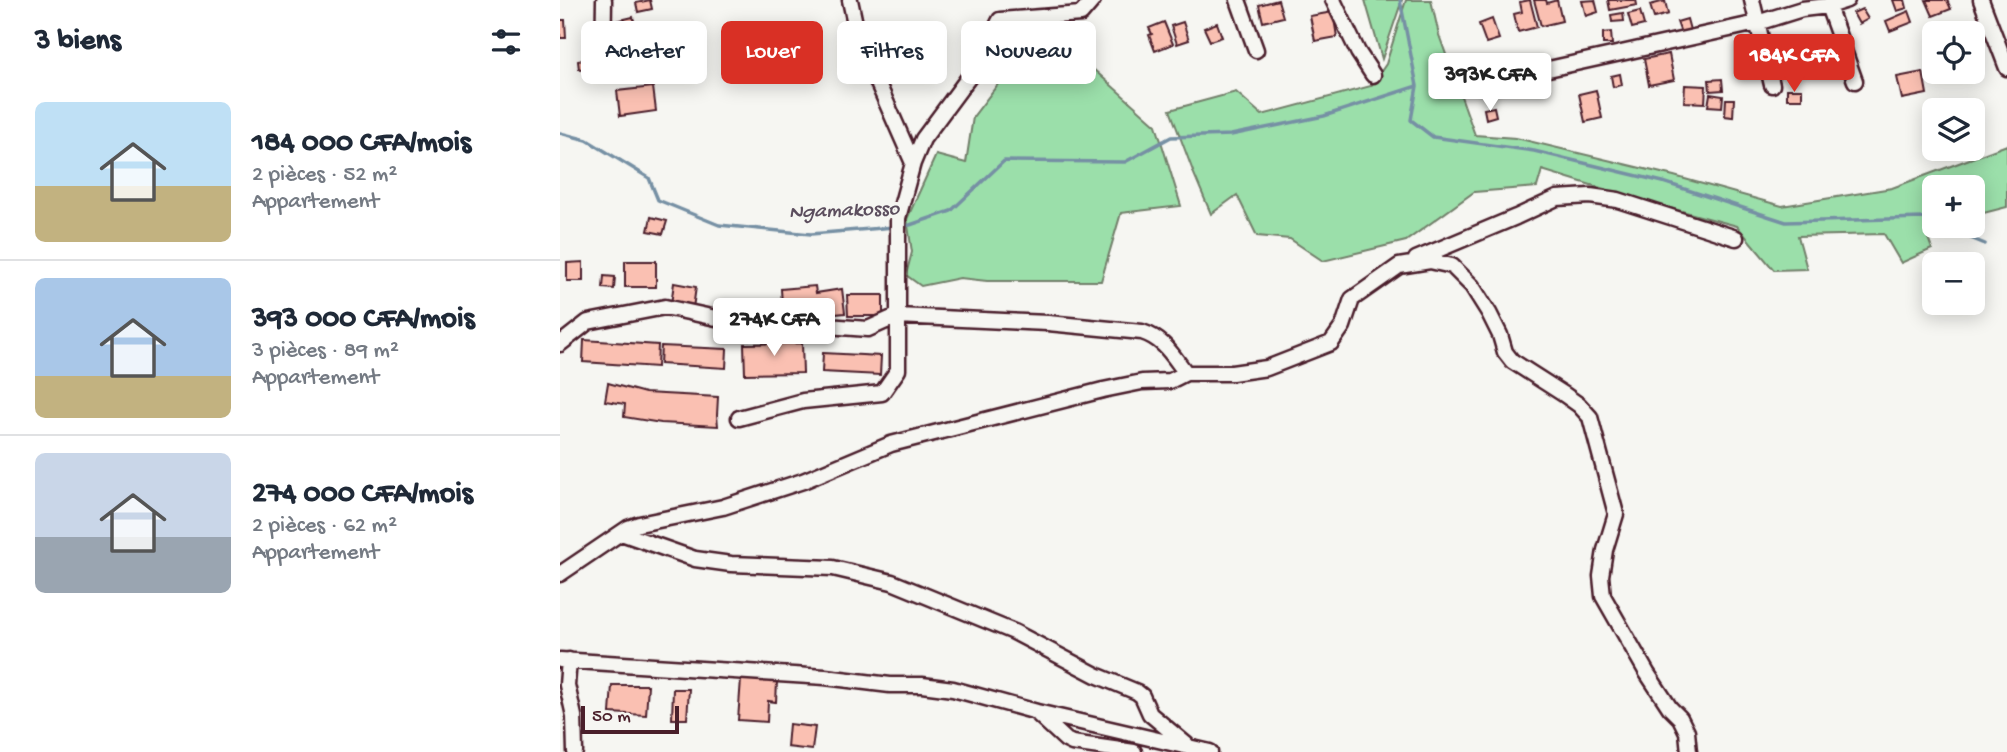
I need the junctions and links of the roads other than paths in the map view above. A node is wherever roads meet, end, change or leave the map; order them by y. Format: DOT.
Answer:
graph roads {
  1 [pos="604,0"];
  2 [pos="850,0"];
  3 [pos="1093,0"];
  4 [pos="1238,0"];
  5 [pos="1333,0"];
  6 [pos="1752,0"];
  7 [pos="1847,0"];
  8 [pos="1982,0"];
  9 [pos="1828,6"];
  10 [pos="604,21"];
  11 [pos="1757,23"];
  12 [pos="1256,50"];
  13 [pos="2007,68"];
  14 [pos="1373,75"];
  15 [pos="1473,80"];
  16 [pos="1855,81"];
  17 [pos="1772,85"];
  18 [pos="913,163"];
  19 [pos="1736,239"];
  20 [pos="1399,266"];
  21 [pos="897,316"];
  22 [pos="560,344"];
  23 [pos="1186,373"];
  24 [pos="739,418"];
  25 [pos="621,533"];
  26 [pos="560,574"];
  27 [pos="564,660"];
  28 [pos="1037,712"];
  29 [pos="1190,748"];
  30 [pos="575,752"];
  31 [pos="1135,752"];
  32 [pos="1210,752"];
  33 [pos="1689,752"];
  1 -- 10 [label="street"];
  2 -- 18 [label="street"];
  3 -- 18 [label="street"];
  4 -- 12 [label="street"];
  5 -- 14 [label="street"];
  6 -- 11 [label="street"];
  7 -- 9 [label="street"];
  8 -- 13 [label="street"];
  9 -- 11 [label="street"];
  9 -- 16 [label="street"];
  11 -- 15 [label="street"];
  11 -- 17 [label="street"];
  18 -- 21 [label="street"];
  19 -- 20 [label="street"];
  20 -- 23 [label="street"];
  20 -- 33 [label="street"];
  21 -- 22 [label="street"];
  21 -- 23 [label="street"];
  21 -- 24 [label="street"];
  23 -- 25 [label="street"];
  25 -- 26 [label="street"];
  25 -- 29 [label="street"];
  27 -- 28 [label="street"];
  27 -- 30 [label="street"];
  28 -- 29 [label="street"];
  28 -- 31 [label="street"];
  29 -- 32 [label="street"];
}
